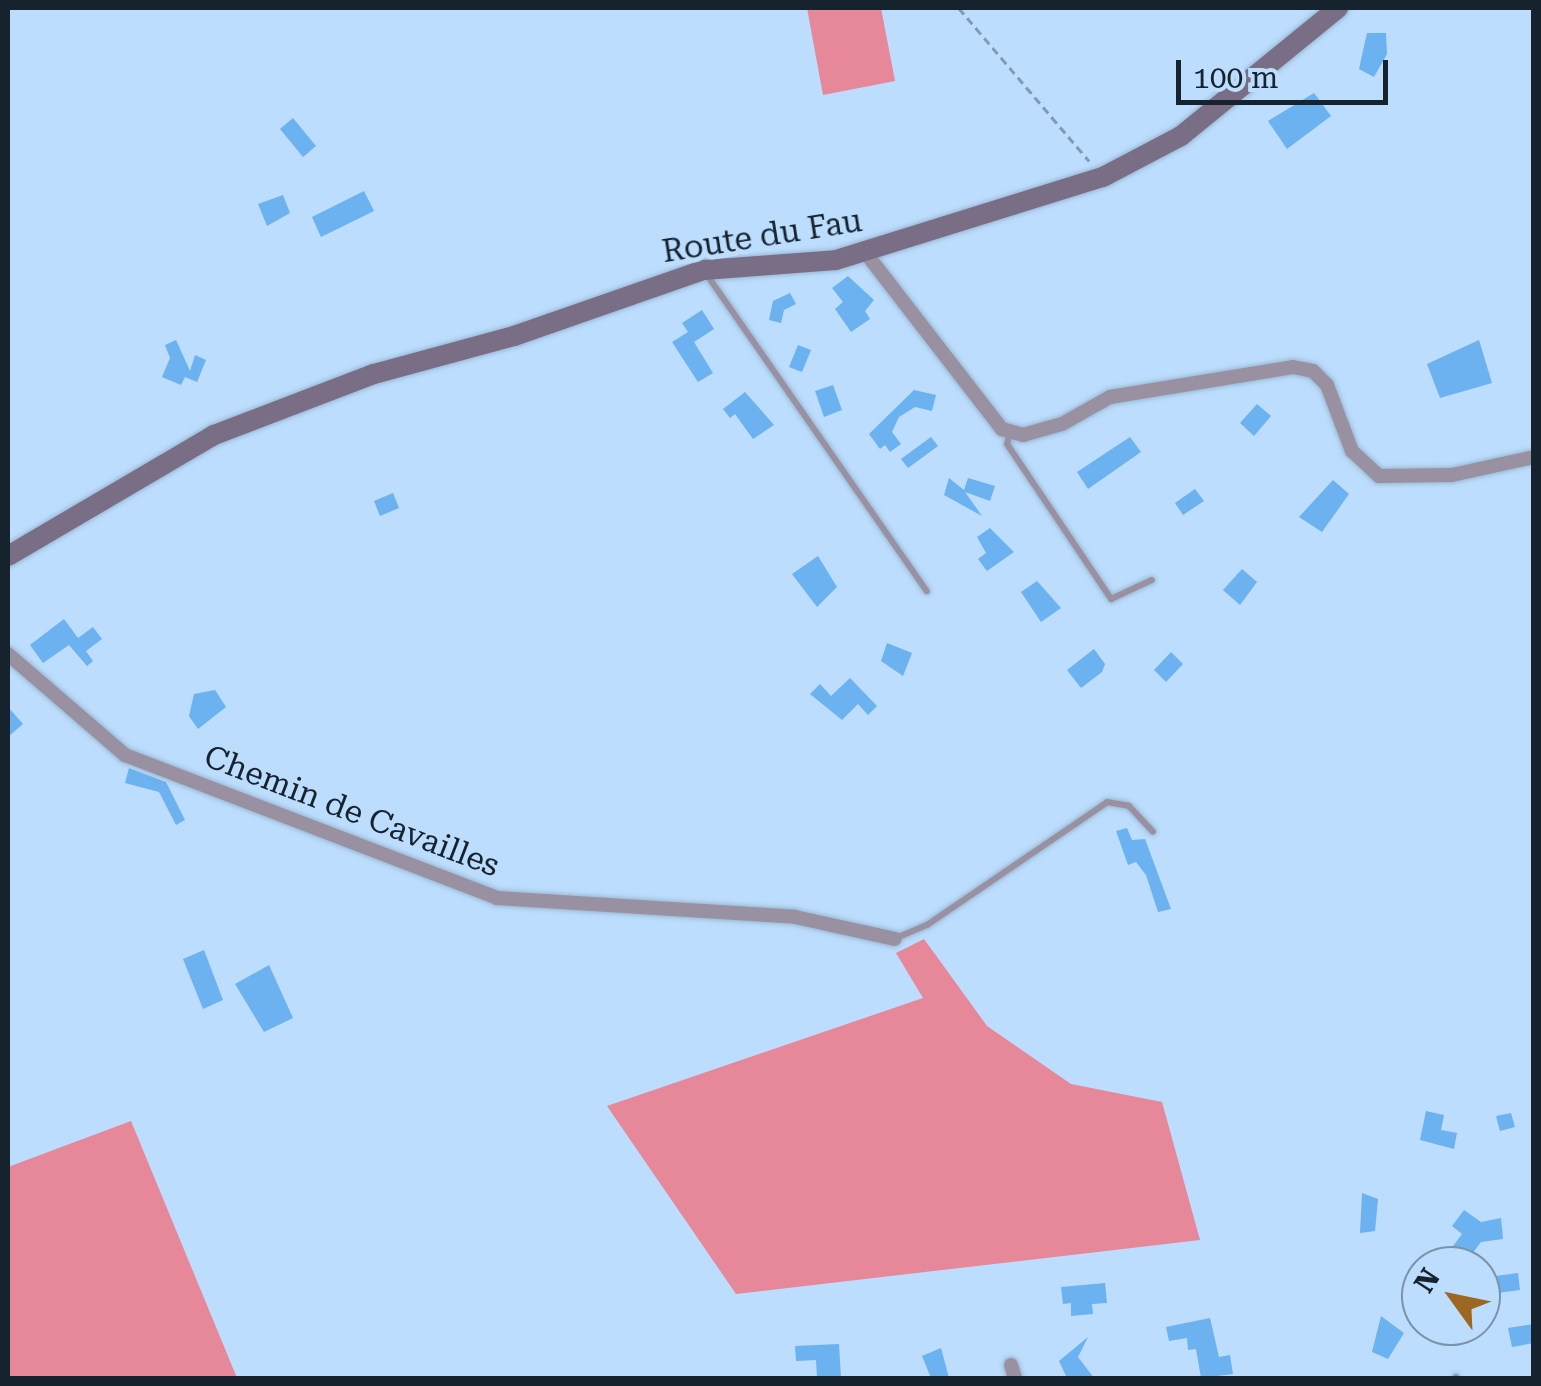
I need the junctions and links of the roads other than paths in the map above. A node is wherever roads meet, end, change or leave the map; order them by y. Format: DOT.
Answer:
graph roads {
  1 [pos="1338,8"];
  2 [pos="865,252"];
  3 [pos="704,270"];
  4 [pos="1010,432"];
  5 [pos="1534,458"];
  6 [pos="8,556"];
  7 [pos="1152,580"];
  8 [pos="927,591"];
  9 [pos="8,654"];
  10 [pos="1153,832"];
  11 [pos="895,939"];
  1 -- 2 [label="street, Route du Fau"];
  2 -- 3 [label="street, Route du Fau"];
  2 -- 4 [label="street"];
  3 -- 6 [label="street, Route du Fau"];
  3 -- 8 [label="lane"];
  4 -- 5 [label="street"];
  4 -- 7 [label="lane"];
  9 -- 11 [label="street, Chemin de Cavailles"];
  10 -- 11 [label="lane"];
}
